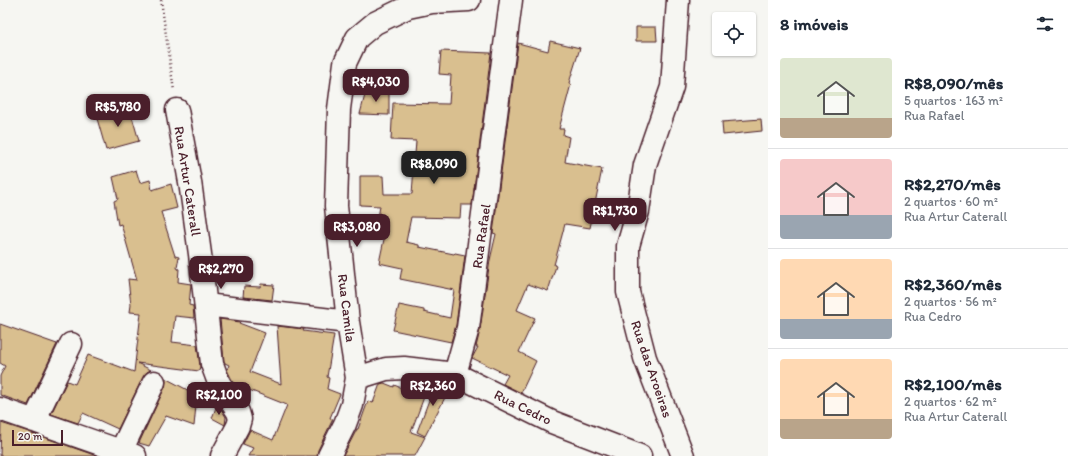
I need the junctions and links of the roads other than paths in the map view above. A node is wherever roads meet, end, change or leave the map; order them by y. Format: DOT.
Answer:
graph roads {
  1 [pos="469,0"];
  2 [pos="511,0"];
  3 [pos="678,0"];
  4 [pos="177,110"];
  5 [pos="206,305"];
  6 [pos="348,322"];
  7 [pos="71,344"];
  8 [pos="455,374"];
  9 [pos="357,378"];
  10 [pos="154,382"];
  11 [pos="0,409"];
  12 [pos="34,421"];
  13 [pos="128,454"];
  14 [pos="222,456"];
  15 [pos="329,456"];
  16 [pos="640,456"];
  17 [pos="683,456"];
  1 -- 6 [label="street, Rua Camila"];
  2 -- 8 [label="street, Rua Rafael"];
  3 -- 17 [label="street, Rua das Aroeiras"];
  4 -- 5 [label="street, Rua Artur Caterall"];
  5 -- 6 [label="street"];
  5 -- 14 [label="street, Rua Artur Caterall"];
  6 -- 9 [label="street, Rua Camila"];
  7 -- 12 [label="street"];
  8 -- 9 [label="street, Rua Cedro"];
  8 -- 16 [label="street, Rua Cedro"];
  9 -- 15 [label="street, Rua Camila"];
  10 -- 13 [label="street"];
  11 -- 12 [label="street"];
  12 -- 13 [label="street"];
}
